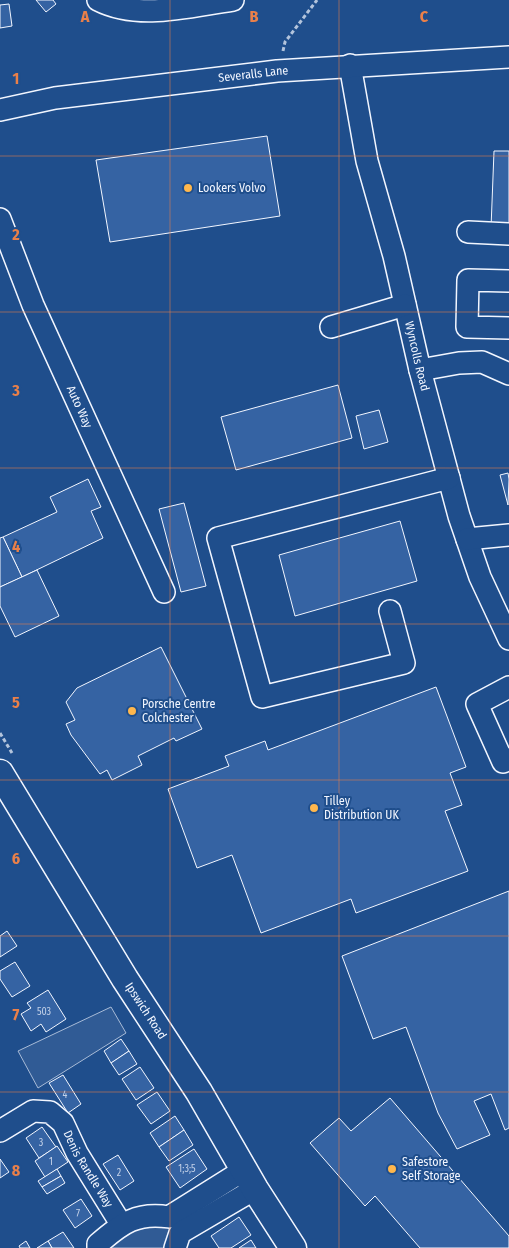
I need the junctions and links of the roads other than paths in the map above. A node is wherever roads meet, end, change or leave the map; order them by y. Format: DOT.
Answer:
graph roads {
  1 [pos="98,0"];
  2 [pos="233,0"];
  3 [pos="509,56"];
  4 [pos="350,65"];
  5 [pos="0,110"];
  6 [pos="0,219"];
  7 [pos="468,232"];
  8 [pos="509,234"];
  9 [pos="509,281"];
  10 [pos="405,305"];
  11 [pos="331,327"];
  12 [pos="509,328"];
  13 [pos="420,370"];
  14 [pos="509,374"];
  15 [pos="449,478"];
  16 [pos="509,535"];
  17 [pos="467,539"];
  18 [pos="164,592"];
  19 [pos="390,611"];
  20 [pos="509,639"];
  21 [pos="509,687"];
  22 [pos="506,761"];
  23 [pos="1,777"];
  24 [pos="0,1130"];
  25 [pos="250,1180"];
  26 [pos="121,1224"];
  27 [pos="175,1233"];
  28 [pos="98,1248"];
  29 [pos="293,1248"];
  1 -- 2 [label="street"];
  3 -- 4 [label="street, Severalls Lane"];
  4 -- 5 [label="street, Severalls Lane"];
  4 -- 10 [label="street, Wyncolls Road"];
  6 -- 18 [label="street, Auto Way"];
  7 -- 8 [label="street"];
  9 -- 12 [label="street"];
  10 -- 11 [label="street"];
  10 -- 13 [label="street, Wyncolls Road"];
  13 -- 14 [label="street"];
  13 -- 15 [label="street, Wyncolls Road"];
  15 -- 17 [label="street, Wyncolls Road"];
  15 -- 19 [label="street"];
  16 -- 17 [label="street"];
  17 -- 20 [label="street, Wyncolls Road"];
  21 -- 22 [label="street"];
  23 -- 25 [label="main road, Ipswich Road"];
  24 -- 26 [label="street, Denis Randle Way"];
  25 -- 27 [label="street"];
  25 -- 29 [label="main road, Ipswich Road"];
  26 -- 27 [label="street"];
  26 -- 28 [label="street"];
}
